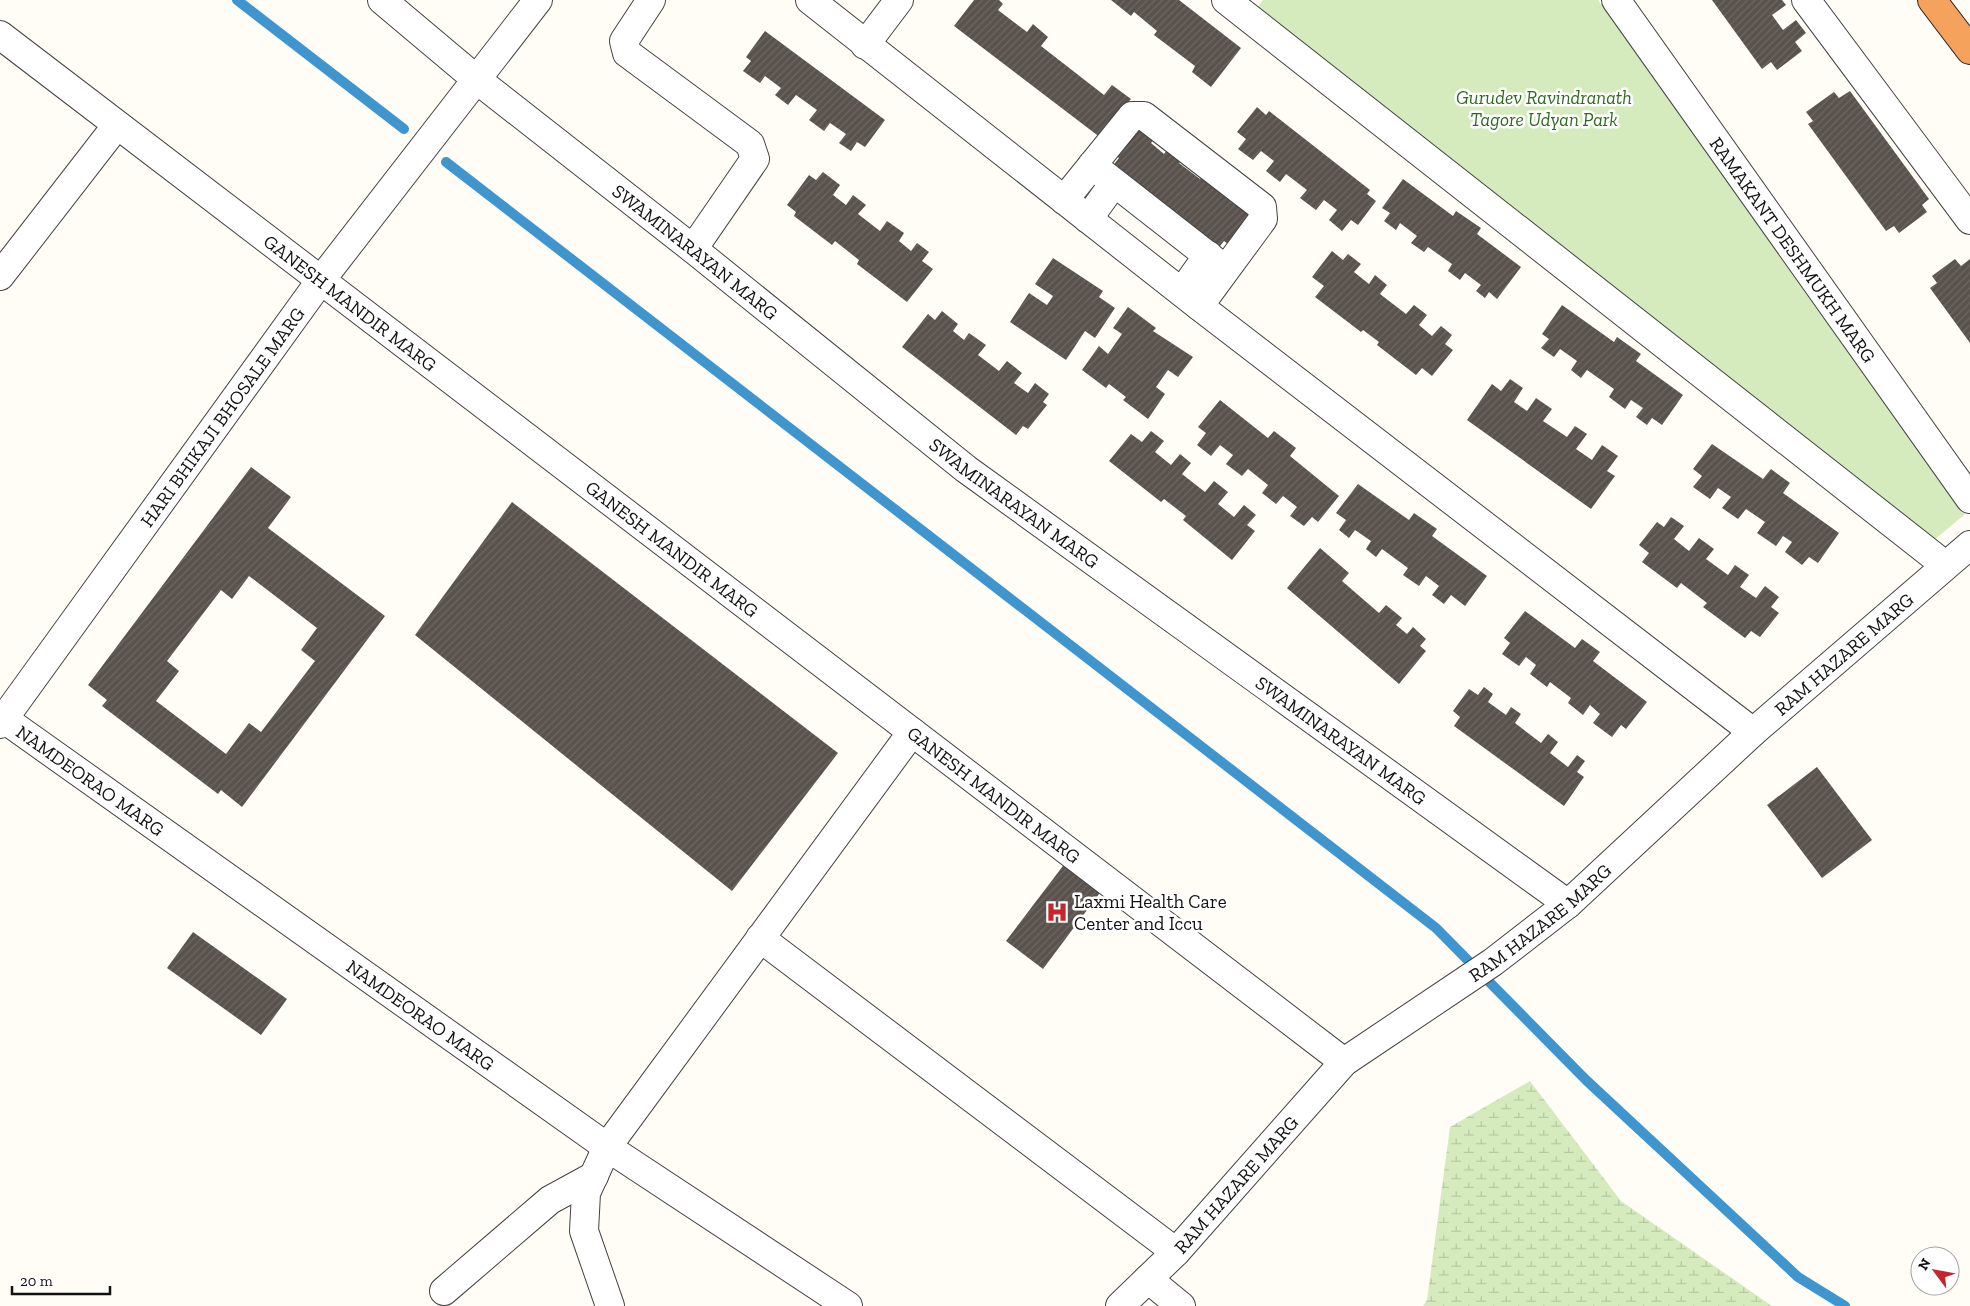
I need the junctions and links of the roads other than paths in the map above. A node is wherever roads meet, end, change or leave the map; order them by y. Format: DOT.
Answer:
graph roads {
  1 [pos="382,0"];
  2 [pos="538,0"];
  3 [pos="651,0"];
  4 [pos="810,0"];
  5 [pos="899,0"];
  6 [pos="1227,0"];
  7 [pos="1616,0"];
  8 [pos="1806,0"];
  9 [pos="1932,0"];
  10 [pos="0,35"];
  11 [pos="865,45"];
  12 [pos="1970,50"];
  13 [pos="476,79"];
  14 [pos="117,125"];
  15 [pos="1092,165"];
  16 [pos="1114,183"];
  17 [pos="1064,200"];
  18 [pos="1088,219"];
  19 [pos="1970,220"];
  20 [pos="693,249"];
  21 [pos="1216,262"];
  22 [pos="0,276"];
  23 [pos="321,280"];
  24 [pos="1191,299"];
  25 [pos="1970,498"];
  26 [pos="1970,545"];
  27 [pos="1945,565"];
  28 [pos="2,721"];
  29 [pos="912,732"];
  30 [pos="1753,732"];
  31 [pos="1568,904"];
  32 [pos="760,938"];
  33 [pos="1344,1062"];
  34 [pos="606,1147"];
  35 [pos="594,1176"];
  36 [pos="1176,1252"];
  37 [pos="1148,1279"];
  38 [pos="444,1291"];
  39 [pos="610,1306"];
  40 [pos="848,1306"];
  41 [pos="1120,1306"];
  42 [pos="1181,1306"];
  1 -- 13 [label="street, SWAMINARAYAN MARG"];
  2 -- 13 [label="street, HARI BHIKAJI BHOSALE MARG"];
  3 -- 20 [label="street"];
  4 -- 11 [label="street"];
  5 -- 11 [label="street"];
  6 -- 27 [label="street"];
  7 -- 25 [label="street, RAMAKANT DESHMUKH MARG"];
  8 -- 19 [label="street"];
  9 -- 12 [label="highway"];
  10 -- 14 [label="street, GANESH MANDIR MARG"];
  11 -- 17 [label="street"];
  13 -- 20 [label="street, SWAMINARAYAN MARG"];
  13 -- 23 [label="street, HARI BHIKAJI BHOSALE MARG"];
  14 -- 22 [label="street"];
  14 -- 23 [label="street, GANESH MANDIR MARG"];
  15 -- 16 [label="street"];
  15 -- 17 [label="street"];
  15 -- 21 [label="street"];
  16 -- 18 [label="street"];
  16 -- 21 [label="street"];
  17 -- 18 [label="street"];
  18 -- 24 [label="street"];
  20 -- 31 [label="street, SWAMINARAYAN MARG"];
  21 -- 24 [label="street"];
  23 -- 28 [label="street, HARI BHIKAJI BHOSALE MARG"];
  23 -- 29 [label="street, GANESH MANDIR MARG"];
  24 -- 30 [label="street"];
  26 -- 27 [label="street, RAM HAZARE MARG"];
  27 -- 30 [label="street, RAM HAZARE MARG"];
  28 -- 34 [label="street, NAMDEORAO MARG"];
  29 -- 32 [label="street"];
  29 -- 33 [label="street, GANESH MANDIR MARG"];
  30 -- 31 [label="street, RAM HAZARE MARG"];
  31 -- 33 [label="street, RAM HAZARE MARG"];
  32 -- 34 [label="street"];
  32 -- 36 [label="street"];
  33 -- 36 [label="street, RAM HAZARE MARG"];
  34 -- 35 [label="street"];
  34 -- 40 [label="street, NAMDEORAO MARG"];
  35 -- 38 [label="street"];
  35 -- 39 [label="street"];
  36 -- 37 [label="street, RAM HAZARE MARG"];
  37 -- 41 [label="street, RAM HAZARE MARG"];
  37 -- 42 [label="street"];
}
